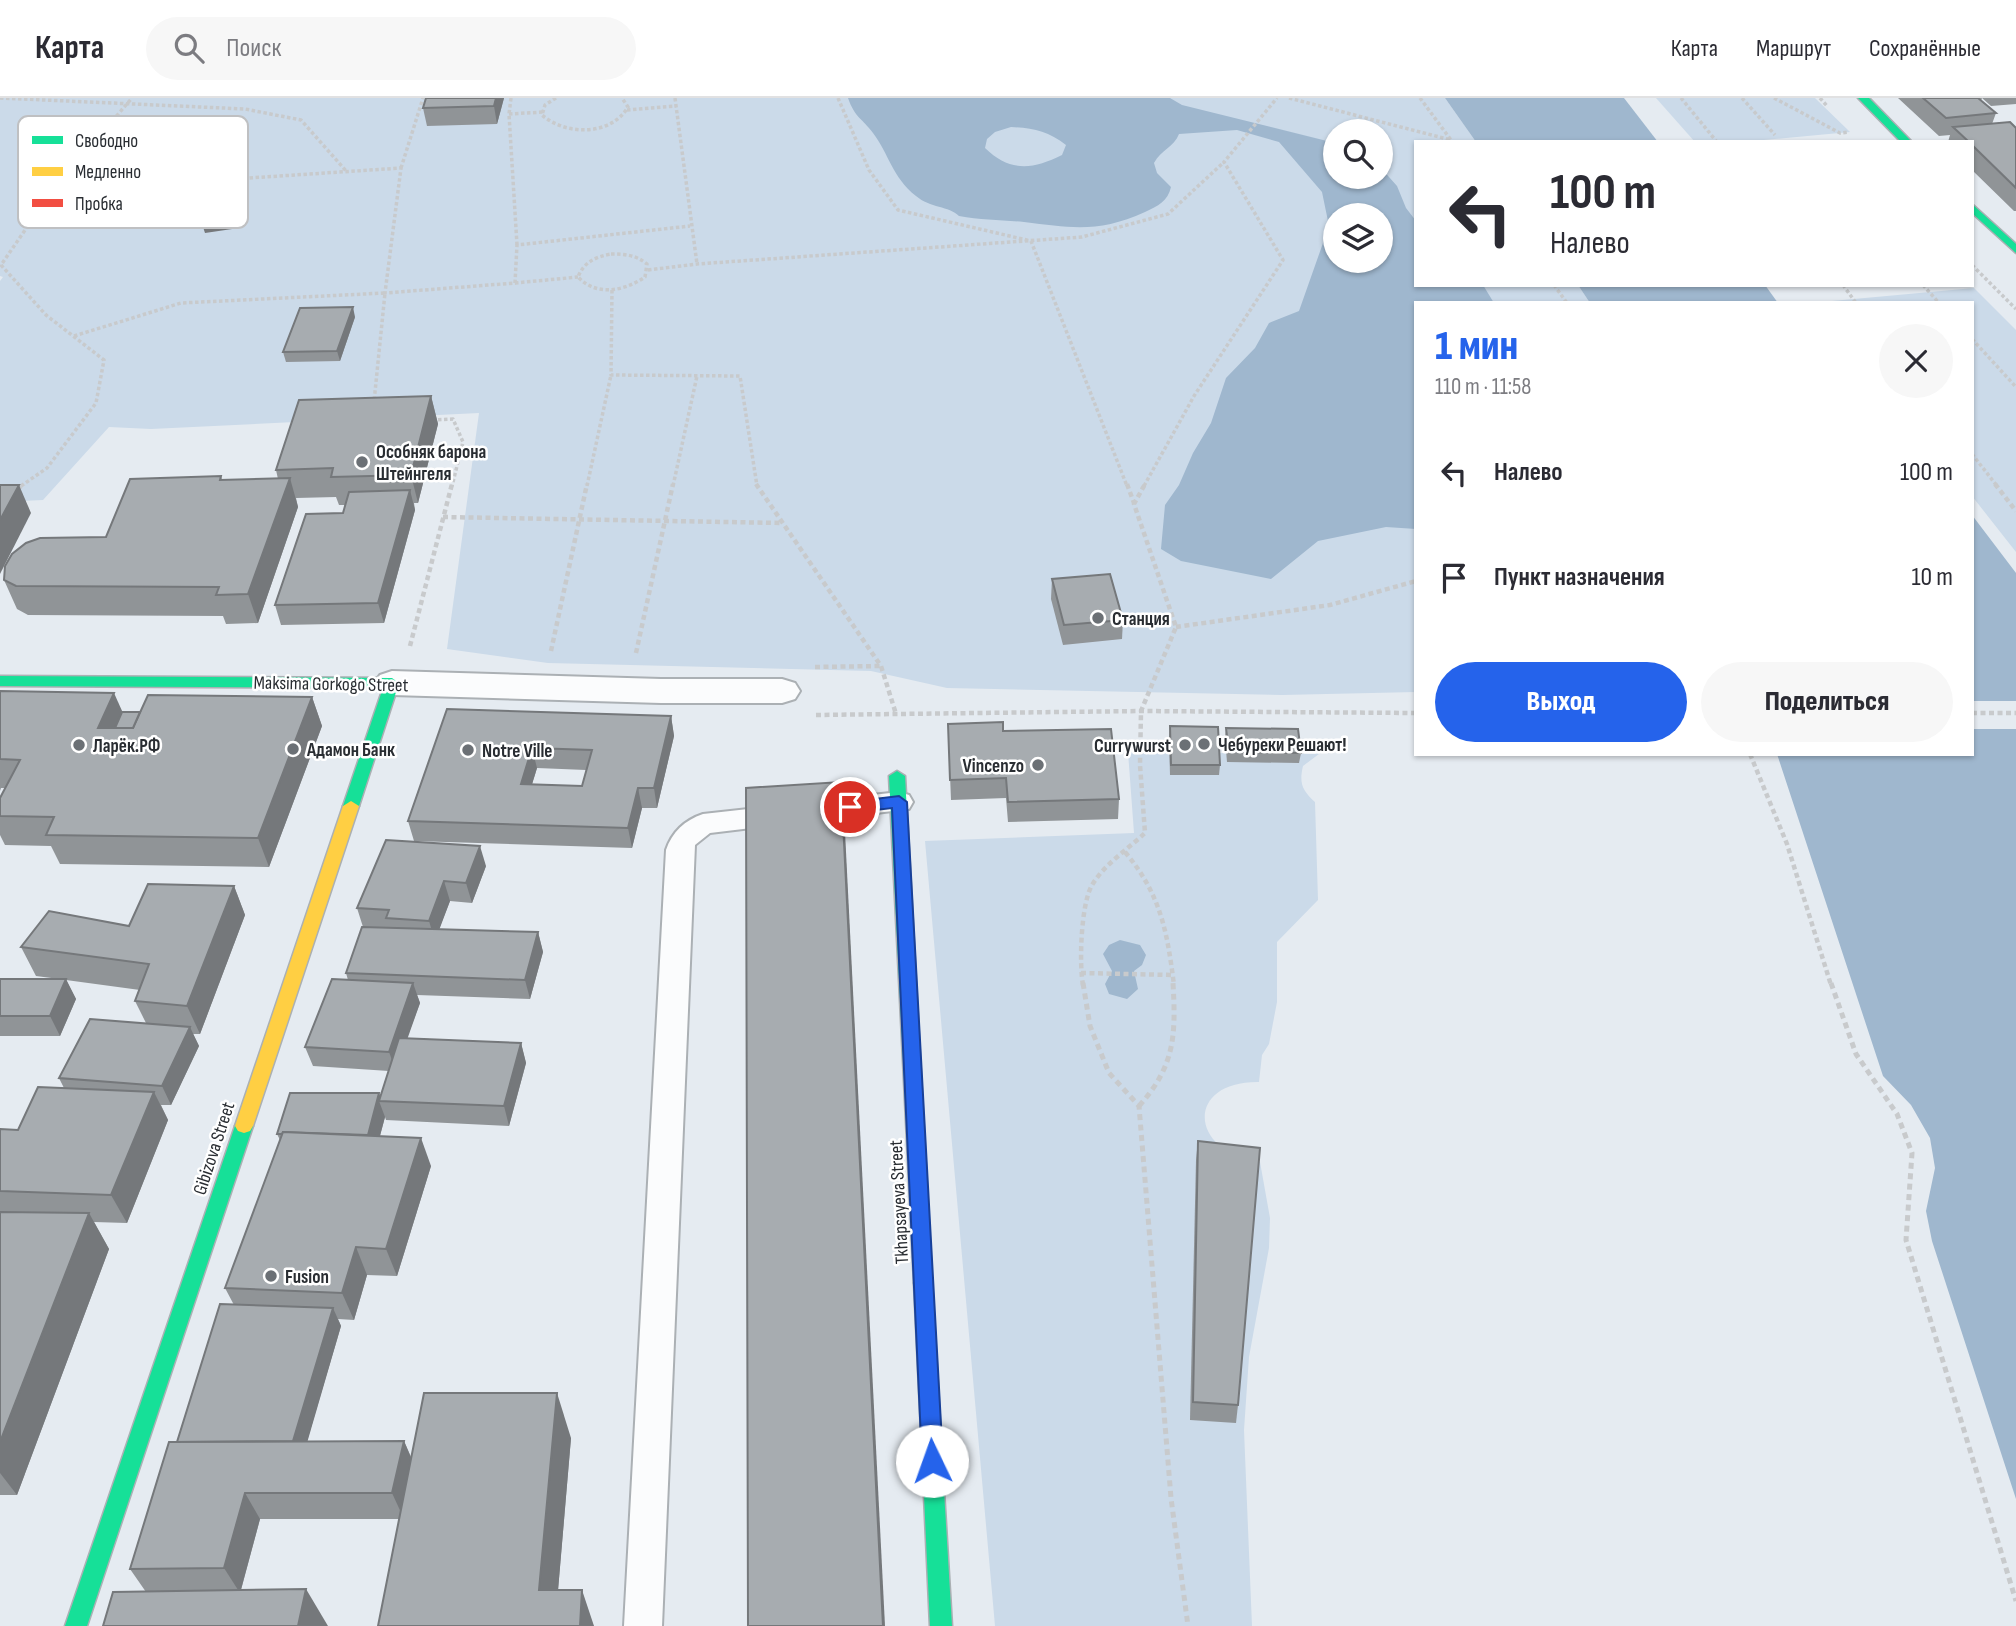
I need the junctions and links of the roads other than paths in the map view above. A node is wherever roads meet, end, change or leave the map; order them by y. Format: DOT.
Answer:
graph roads {
  1 [pos="1863,98"];
  2 [pos="1905,140"];
  3 [pos="1974,209"];
  4 [pos="2014,246"];
  5 [pos="400,670"];
  6 [pos="0,681"];
  7 [pos="782,691"];
  8 [pos="898,789"];
  9 [pos="76,1626"];
  10 [pos="643,1626"];
  11 [pos="941,1626"];
  1 -- 2 [label="street"];
  3 -- 4 [label="street"];
  5 -- 6 [label="street, Maksima Gorkogo Street"];
  5 -- 7 [label="street, Maksima Gorkogo Street"];
  5 -- 9 [label="street, Gibizova Street"];
  8 -- 10 [label="lane"];
  8 -- 11 [label="street, Tkhapsayeva Street"];
}
